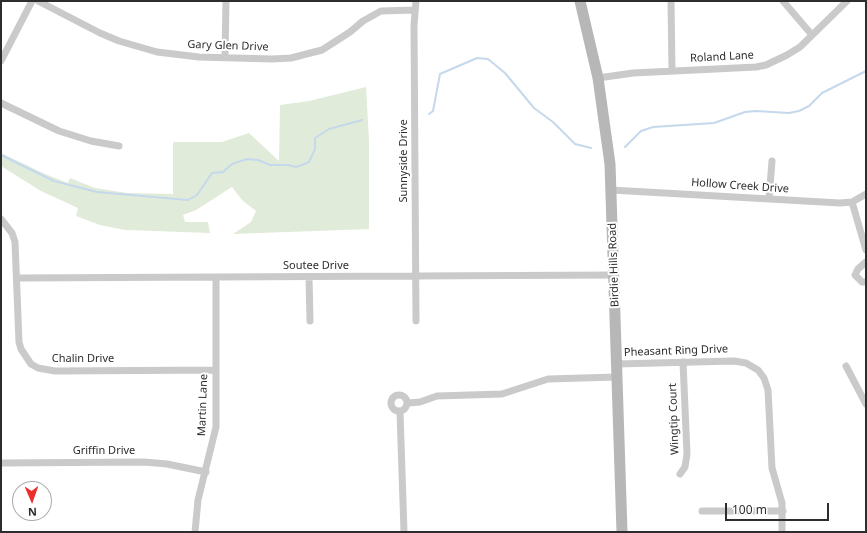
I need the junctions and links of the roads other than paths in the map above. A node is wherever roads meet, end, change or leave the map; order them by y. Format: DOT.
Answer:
graph roads {
  1 [pos="32,1"];
  2 [pos="38,1"];
  3 [pos="226,1"];
  4 [pos="416,1"];
  5 [pos="580,1"];
  6 [pos="671,1"];
  7 [pos="783,1"];
  8 [pos="846,1"];
  9 [pos="415,10"];
  10 [pos="812,35"];
  11 [pos="225,57"];
  12 [pos="1,61"];
  13 [pos="672,70"];
  14 [pos="598,78"];
  15 [pos="1,103"];
  16 [pos="119,146"];
  17 [pos="772,160"];
  18 [pos="611,190"];
  19 [pos="866,194"];
  20 [pos="770,199"];
  21 [pos="852,202"];
  22 [pos="1,219"];
  23 [pos="866,250"];
  24 [pos="866,262"];
  25 [pos="614,275"];
  26 [pos="415,276"];
  27 [pos="309,277"];
  28 [pos="18,278"];
  29 [pos="216,278"];
  30 [pos="866,282"];
  31 [pos="310,321"];
  32 [pos="416,321"];
  33 [pos="683,362"];
  34 [pos="617,364"];
  35 [pos="846,366"];
  36 [pos="216,370"];
  37 [pos="617,377"];
  38 [pos="408,403"];
  39 [pos="866,404"];
  40 [pos="400,412"];
  41 [pos="1,463"];
  42 [pos="206,472"];
  43 [pos="680,474"];
  44 [pos="702,511"];
  45 [pos="783,511"];
  46 [pos="195,532"];
  47 [pos="404,532"];
  48 [pos="622,532"];
  49 [pos="782,532"];
  1 -- 12 [label="street"];
  2 -- 11 [label="street, Gary Glen Drive"];
  3 -- 11 [label="street"];
  4 -- 9 [label="street, Sunnyside Drive"];
  5 -- 14 [label="main road, Birdie Hills Road"];
  6 -- 13 [label="street"];
  7 -- 10 [label="street"];
  8 -- 10 [label="street, Roland Lane"];
  9 -- 11 [label="street, Gary Glen Drive"];
  9 -- 26 [label="street, Sunnyside Drive"];
  10 -- 13 [label="street, Roland Lane"];
  13 -- 14 [label="street, Roland Lane"];
  14 -- 18 [label="main road, Birdie Hills Road"];
  15 -- 16 [label="street"];
  17 -- 20 [label="street"];
  18 -- 20 [label="street, Hollow Creek Drive"];
  18 -- 25 [label="main road, Birdie Hills Road"];
  19 -- 21 [label="street, Hollow Creek Drive"];
  20 -- 21 [label="street, Hollow Creek Drive"];
  21 -- 23 [label="street"];
  22 -- 28 [label="street, Chalin Drive"];
  24 -- 30 [label="street"];
  25 -- 26 [label="street, Soutee Drive"];
  25 -- 34 [label="main road, Birdie Hills Road"];
  26 -- 27 [label="street, Soutee Drive"];
  26 -- 32 [label="street, Sunnyside Drive"];
  27 -- 29 [label="street, Soutee Drive"];
  27 -- 31 [label="street"];
  28 -- 29 [label="street, Soutee Drive"];
  28 -- 36 [label="street, Chalin Drive"];
  29 -- 36 [label="street, Martin Lane"];
  33 -- 34 [label="street, Pheasant Ring Drive"];
  33 -- 43 [label="street, Wingtip Court"];
  33 -- 45 [label="street, Pheasant Ring Drive"];
  34 -- 37 [label="main road, Birdie Hills Road"];
  35 -- 39 [label="street"];
  36 -- 42 [label="street, Martin Lane"];
  37 -- 38 [label="street"];
  37 -- 48 [label="main road, Birdie Hills Road"];
  38 -- 40 [label="street"];
  38 -- 40 [label="street"];
  40 -- 47 [label="street"];
  41 -- 42 [label="street, Griffin Drive"];
  42 -- 46 [label="street, Martin Lane"];
  44 -- 45 [label="street"];
  45 -- 49 [label="street, Pheasant Ring Drive"];
}
